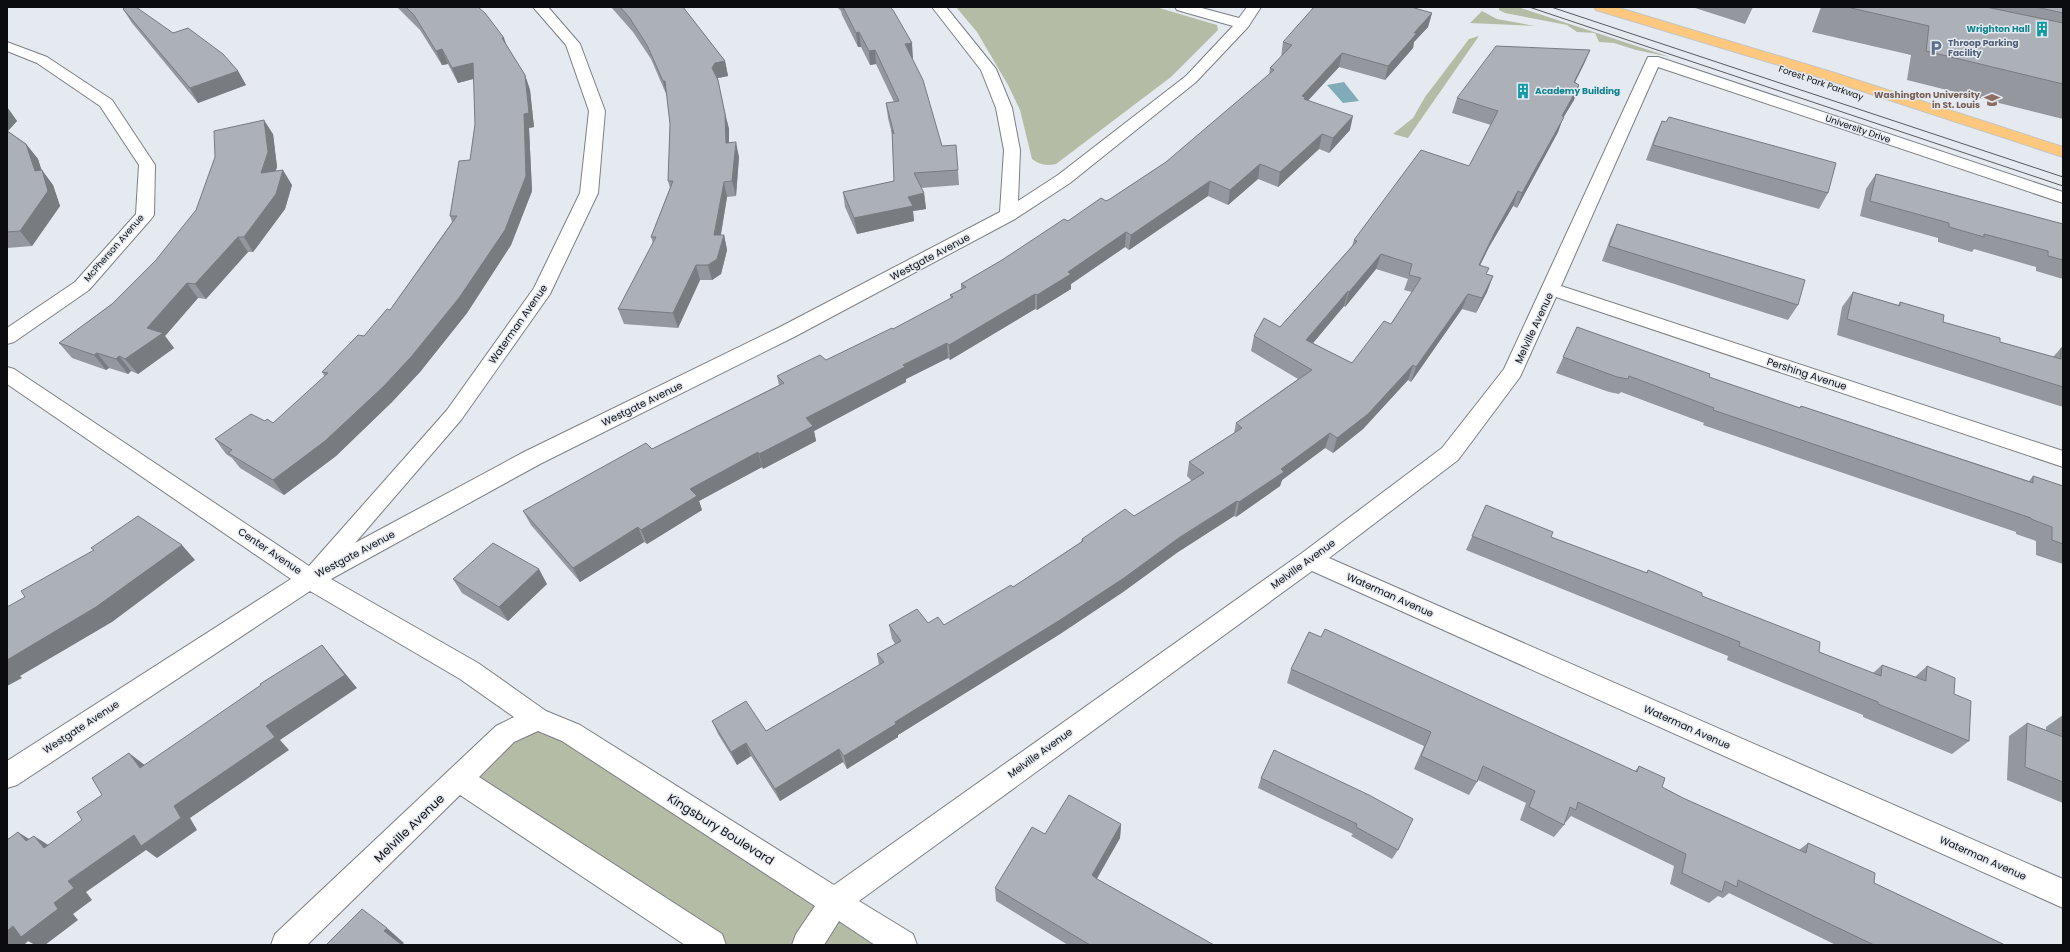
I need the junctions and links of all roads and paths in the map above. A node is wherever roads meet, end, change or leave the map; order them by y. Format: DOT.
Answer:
graph roads {
  1 [pos="540,7"];
  2 [pos="939,7"];
  3 [pos="1182,7"];
  4 [pos="1254,7"];
  5 [pos="1600,7"];
  6 [pos="1648,22"];
  7 [pos="1243,24"];
  8 [pos="7,46"];
  9 [pos="1653,60"];
  10 [pos="2063,152"];
  11 [pos="2063,165"];
  12 [pos="2063,198"];
  13 [pos="1009,215"];
  14 [pos="1552,288"];
  15 [pos="7,337"];
  16 [pos="7,374"];
  17 [pos="2063,459"];
  18 [pos="1310,560"];
  19 [pos="310,579"];
  20 [pos="537,719"];
  21 [pos="7,776"];
  22 [pos="459,779"];
  23 [pos="2063,894"];
  24 [pos="835,901"];
  25 [pos="286,945"];
  26 [pos="711,945"];
  27 [pos="807,945"];
  28 [pos="902,945"];
  1 -- 19 [label="street, Waterman Avenue"];
  2 -- 13 [label="street"];
  3 -- 7 [label="street"];
  4 -- 7 [label="street, Westgate Avenue"];
  5 -- 6 [label="main road, Forest Park Parkway"];
  6 -- 10 [label="main road, Forest Park Parkway"];
  6 -- 11 [label="main road, Forest Park Parkway"];
  7 -- 13 [label="street, Westgate Avenue"];
  8 -- 15 [label="street, McPherson Avenue"];
  9 -- 12 [label="street, University Drive"];
  9 -- 14 [label="street, Melville Avenue"];
  13 -- 19 [label="street, Westgate Avenue"];
  14 -- 17 [label="street, Pershing Avenue"];
  14 -- 18 [label="street, Melville Avenue"];
  16 -- 19 [label="street, Center Avenue"];
  18 -- 23 [label="street, Waterman Avenue"];
  18 -- 24 [label="street, Melville Avenue"];
  19 -- 20 [label="street, Center Avenue"];
  19 -- 21 [label="street, Westgate Avenue"];
  20 -- 22 [label="street, Melville Avenue"];
  20 -- 24 [label="street, Kingsbury Boulevard"];
  22 -- 25 [label="street, Melville Avenue"];
  22 -- 26 [label="street"];
  24 -- 27 [label="street, Melville Avenue"];
  24 -- 28 [label="street, Kingsbury Boulevard"];
}
